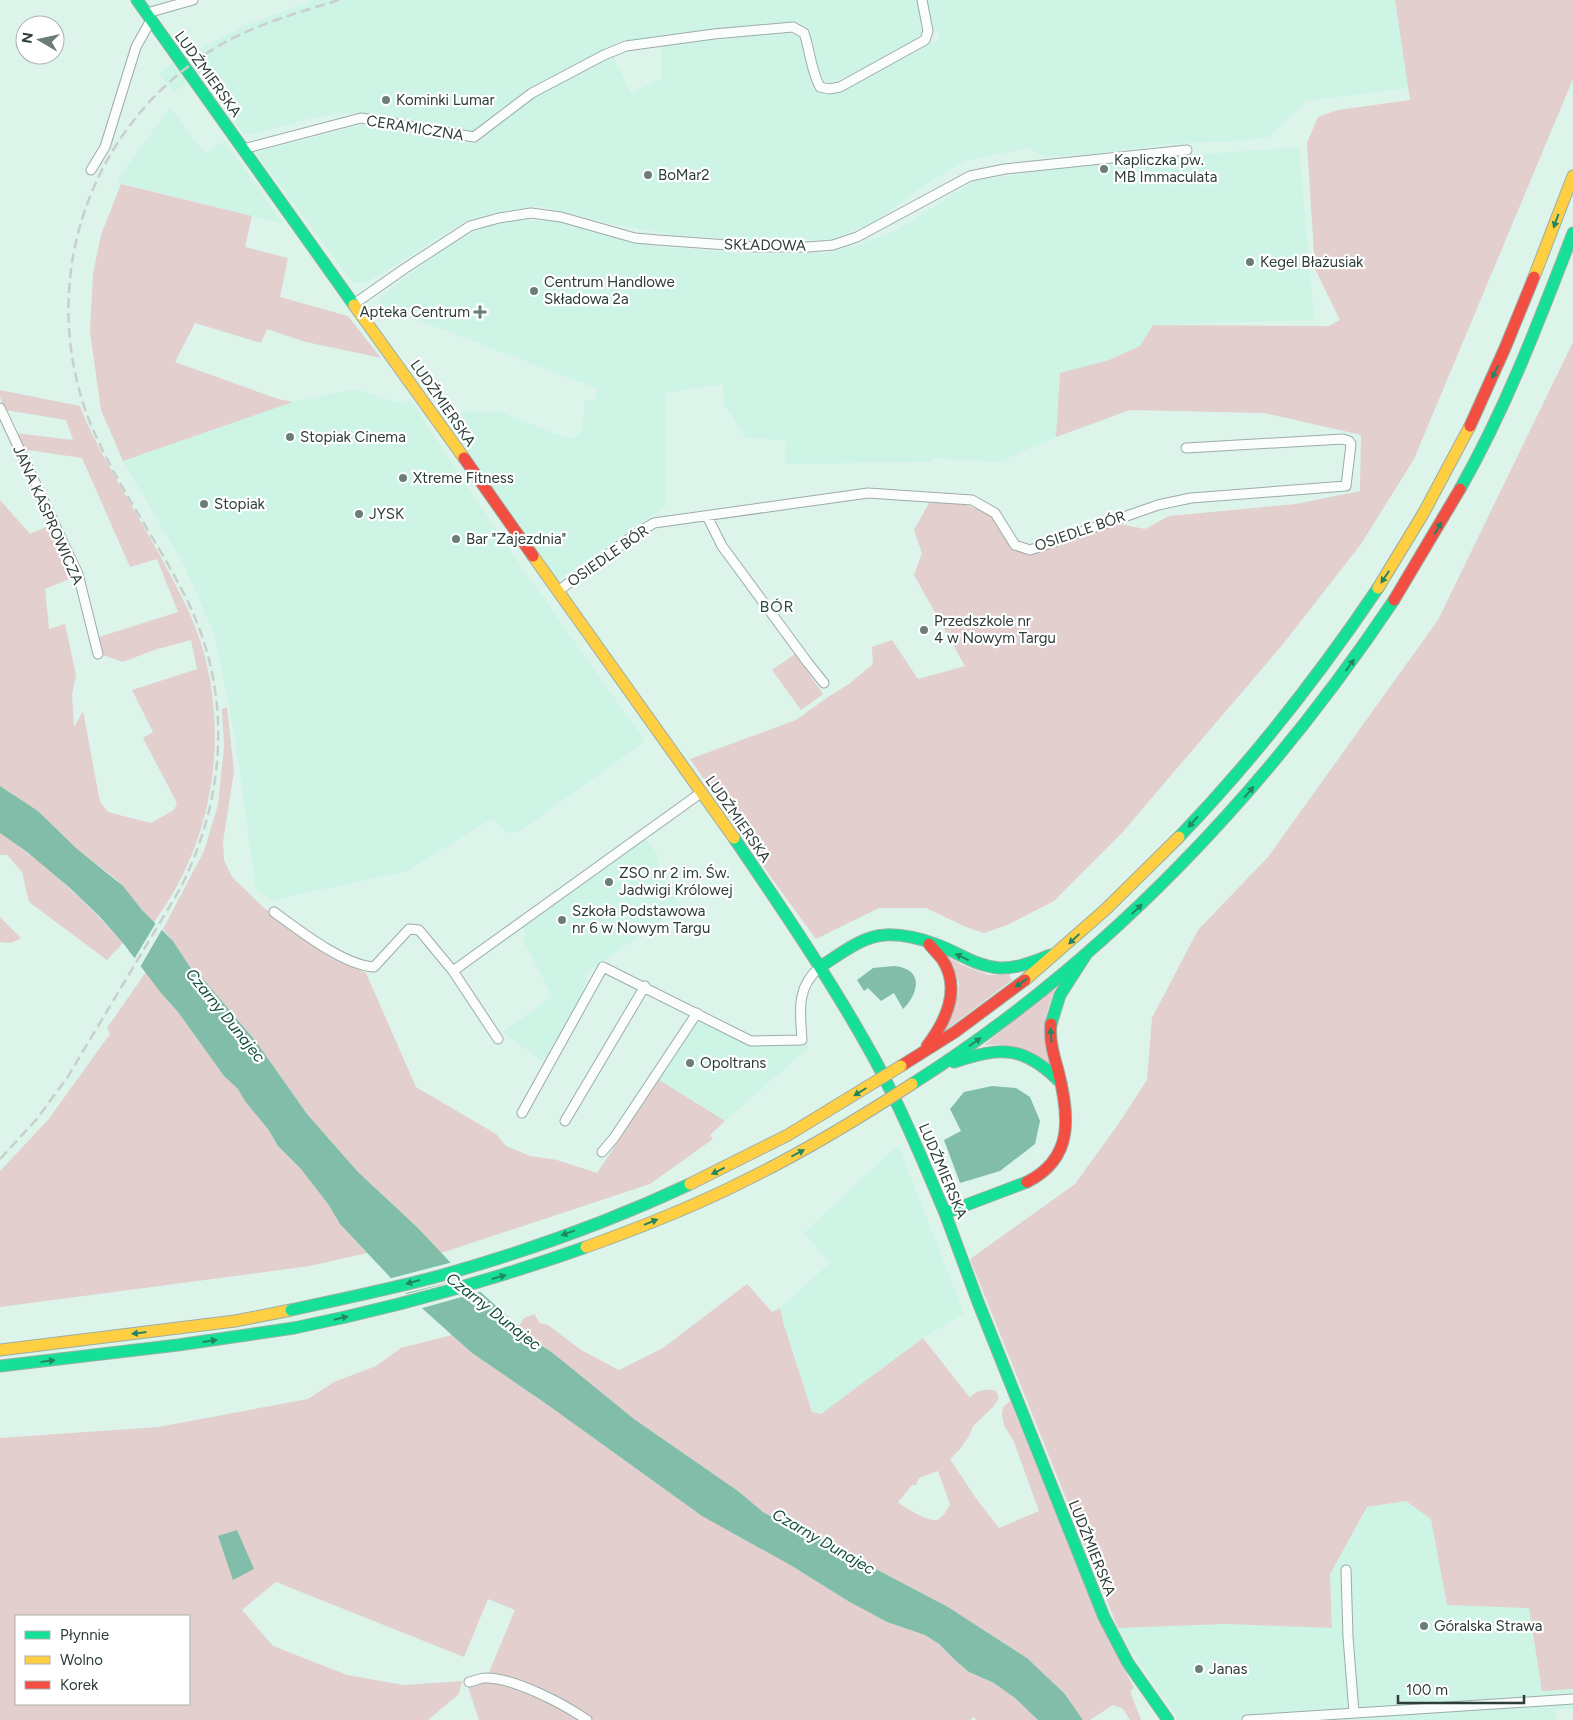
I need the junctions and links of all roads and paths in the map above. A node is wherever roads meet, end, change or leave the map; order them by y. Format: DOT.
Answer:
graph roads {
  1 [pos="137,0"];
  2 [pos="193,0"];
  3 [pos="922,0"];
  4 [pos="149,16"];
  5 [pos="243,149"];
  6 [pos="1187,150"];
  7 [pos="91,170"];
  8 [pos="1573,176"];
  9 [pos="1573,233"];
  10 [pos="354,304"];
  11 [pos="0,408"];
  12 [pos="1186,448"];
  13 [pos="707,516"];
  14 [pos="558,591"];
  15 [pos="98,654"];
  16 [pos="824,683"];
  17 [pos="702,792"];
  18 [pos="274,912"];
  19 [pos="929,944"];
  20 [pos="1059,952"];
  21 [pos="1087,953"];
  22 [pos="820,967"];
  23 [pos="453,971"];
  24 [pos="644,986"];
  25 [pos="697,1013"];
  26 [pos="498,1039"];
  27 [pos="920,1055"];
  28 [pos="935,1070"];
  29 [pos="1061,1083"];
  30 [pos="522,1113"];
  31 [pos="565,1120"];
  32 [pos="602,1152"];
  33 [pos="945,1213"];
  34 [pos="0,1350"];
  35 [pos="0,1366"];
  36 [pos="1346,1570"];
  37 [pos="469,1682"];
  38 [pos="1573,1700"];
  39 [pos="1354,1713"];
  40 [pos="587,1720"];
  41 [pos="1168,1720"];
  42 [pos="1247,1720"];
  1 -- 4 [label="main road, LUDŹMIERSKA"];
  2 -- 4 [label="street"];
  3 -- 5 [label="street, CERAMICZNA"];
  4 -- 5 [label="main road, LUDŹMIERSKA"];
  4 -- 7 [label="street"];
  5 -- 10 [label="main road, LUDŹMIERSKA"];
  6 -- 10 [label="street, SKŁADOWA"];
  8 -- 20 [label="main road, one-way"];
  21 -- 9 [label="main road, one-way"];
  10 -- 14 [label="main road, LUDŹMIERSKA"];
  11 -- 15 [label="street, JANA KASPROWICZA"];
  12 -- 13 [label="street, OSIEDLE BÓR"];
  13 -- 14 [label="street, OSIEDLE BÓR"];
  13 -- 16 [label="street"];
  14 -- 17 [label="main road, LUDŹMIERSKA"];
  17 -- 22 [label="main road, LUDŹMIERSKA"];
  17 -- 23 [label="street"];
  18 -- 23 [label="street"];
  20 -- 19 [label="main road, one-way"];
  19 -- 22 [label="main road"];
  19 -- 27 [label="main road"];
  20 -- 27 [label="main road, one-way"];
  28 -- 21 [label="main road, one-way"];
  29 -- 21 [label="main road, one-way"];
  22 -- 25 [label="street"];
  22 -- 33 [label="main road, LUDŹMIERSKA"];
  23 -- 26 [label="street"];
  24 -- 25 [label="street"];
  24 -- 30 [label="street"];
  24 -- 31 [label="street"];
  25 -- 32 [label="street"];
  27 -- 34 [label="main road, one-way, bridge"];
  28 -- 29 [label="main road"];
  35 -- 28 [label="main road, one-way, bridge"];
  29 -- 33 [label="main road"];
  33 -- 41 [label="main road, LUDŹMIERSKA"];
  36 -- 39 [label="street"];
  37 -- 40 [label="street"];
  38 -- 39 [label="street"];
  39 -- 42 [label="street"];
}
